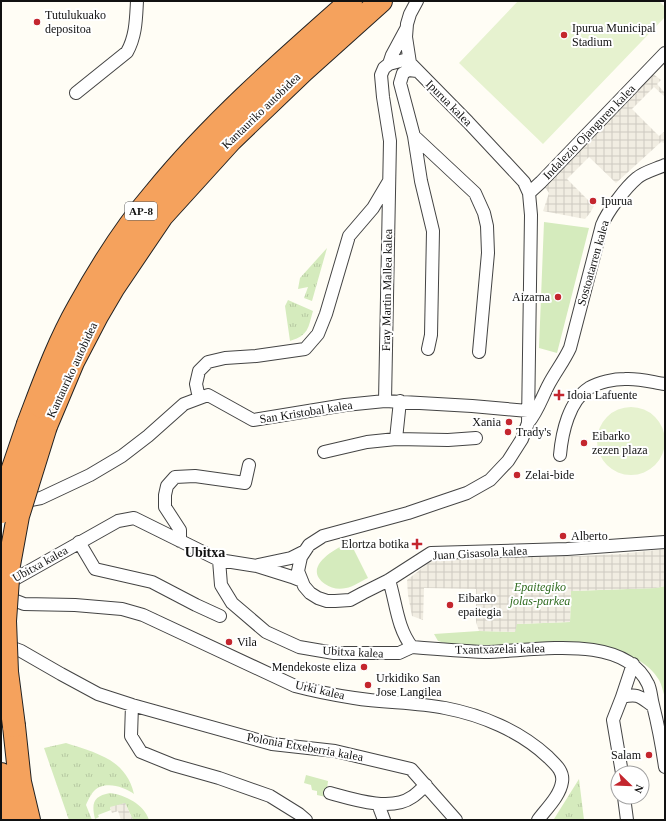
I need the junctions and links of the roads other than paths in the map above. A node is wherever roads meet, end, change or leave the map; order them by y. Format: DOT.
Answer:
graph roads {
  1 [pos="137,1"];
  2 [pos="350,1"];
  3 [pos="381,1"];
  4 [pos="417,1"];
  5 [pos="407,28"];
  6 [pos="317,45"];
  7 [pos="665,52"];
  8 [pos="389,64"];
  9 [pos="413,67"];
  10 [pos="382,82"];
  11 [pos="400,83"];
  12 [pos="76,93"];
  13 [pos="414,136"];
  14 [pos="665,165"];
  15 [pos="390,180"];
  16 [pos="529,192"];
  17 [pos="428,349"];
  18 [pos="479,352"];
  19 [pos="529,377"];
  20 [pos="550,383"];
  21 [pos="665,384"];
  22 [pos="199,398"];
  23 [pos="385,401"];
  24 [pos="400,401"];
  25 [pos="528,417"];
  26 [pos="37,425"];
  27 [pos="476,438"];
  28 [pos="396,439"];
  29 [pos="324,452"];
  30 [pos="560,454"];
  31 [pos="249,465"];
  32 [pos="1,505"];
  33 [pos="1,512"];
  34 [pos="180,541"];
  35 [pos="79,542"];
  36 [pos="665,542"];
  37 [pos="305,551"];
  38 [pos="219,560"];
  39 [pos="257,566"];
  40 [pos="389,580"];
  41 [pos="302,581"];
  42 [pos="1,587"];
  43 [pos="220,616"];
  44 [pos="1,643"];
  45 [pos="412,647"];
  46 [pos="632,664"];
  47 [pos="620,700"];
  48 [pos="132,706"];
  49 [pos="653,706"];
  50 [pos="621,765"];
  51 [pos="665,767"];
  52 [pos="1,774"];
  53 [pos="426,785"];
  54 [pos="330,793"];
  55 [pos="378,804"];
  56 [pos="625,805"];
  57 [pos="10,820"];
  58 [pos="30,820"];
  59 [pos="306,820"];
  60 [pos="384,820"];
  61 [pos="456,820"];
  62 [pos="538,820"];
  63 [pos="627,820"];
  1 -- 12 [label="street"];
  2 -- 6 [label="highway, Kantauriko autobidea / AP-8"];
  3 -- 6 [label="highway, Kantauriko autobidea / AP-8"];
  4 -- 5 [label="street"];
  5 -- 8 [label="street, Fray Martin Mallea kalea"];
  5 -- 9 [label="street"];
  6 -- 26 [label="highway, Kantauriko autobidea / AP-8"];
  7 -- 16 [label="street, Indalezio Ojanguren kalea"];
  8 -- 9 [label="street"];
  8 -- 10 [label="street, Fray Martin Mallea kalea"];
  9 -- 11 [label="street"];
  9 -- 16 [label="street, Ipurua kalea"];
  10 -- 11 [label="street"];
  10 -- 15 [label="street, Fray Martin Mallea kalea"];
  11 -- 13 [label="street"];
  13 -- 17 [label="street"];
  13 -- 18 [label="street"];
  14 -- 20 [label="street, Sostoatarren kalea"];
  15 -- 22 [label="street, Fray Martin Mallea kalea"];
  15 -- 23 [label="street, Fray Martin Mallea kalea"];
  16 -- 19 [label="street, Sostoatarren kalea"];
  19 -- 20 [label="street"];
  19 -- 25 [label="street, Sostoatarren kalea"];
  20 -- 25 [label="street, Sostoatarren kalea"];
  21 -- 30 [label="street"];
  22 -- 23 [label="street, San Kristobal kalea"];
  22 -- 32 [label="street"];
  23 -- 24 [label="street, San Kristobal kalea"];
  24 -- 25 [label="street, San Kristobal kalea"];
  24 -- 28 [label="street"];
  25 -- 37 [label="street, Sostoatarren kalea"];
  26 -- 33 [label="highway, Kantauriko autobidea / AP-8, bridge"];
  26 -- 58 [label="highway, Kantauriko autobidea / AP-8, bridge"];
  27 -- 28 [label="street"];
  28 -- 29 [label="street"];
  31 -- 34 [label="street"];
  34 -- 35 [label="street, Ubitxa kalea"];
  34 -- 38 [label="street, Ubitxa kalea"];
  35 -- 42 [label="street, Ubitxa kalea"];
  35 -- 43 [label="street, Ubitxa kalea"];
  36 -- 40 [label="street, Juan Gisasola kalea"];
  37 -- 39 [label="street, Ubitxa kalea"];
  37 -- 41 [label="street"];
  38 -- 39 [label="street, Ubitxa kalea"];
  38 -- 45 [label="street, Ubitxa kalea"];
  39 -- 41 [label="street, Ubitxa kalea"];
  40 -- 41 [label="street, Juan Gisasola kalea"];
  40 -- 45 [label="street"];
  42 -- 62 [label="street, Urki kalea"];
  44 -- 48 [label="street, Polonia Etxeberria kalea"];
  45 -- 46 [label="street, Txantxazelai kalea"];
  46 -- 47 [label="street"];
  46 -- 49 [label="street, Txantxazelai kalea"];
  47 -- 49 [label="street"];
  47 -- 50 [label="street"];
  48 -- 53 [label="street, Polonia Etxeberria kalea"];
  48 -- 59 [label="street"];
  49 -- 51 [label="street, Txantxazelai kalea"];
  52 -- 57 [label="highway"];
  53 -- 55 [label="street"];
  53 -- 61 [label="street, Polonia Etxeberria kalea"];
  54 -- 55 [label="street"];
  55 -- 60 [label="street"];
  56 -- 63 [label="street"];
}
